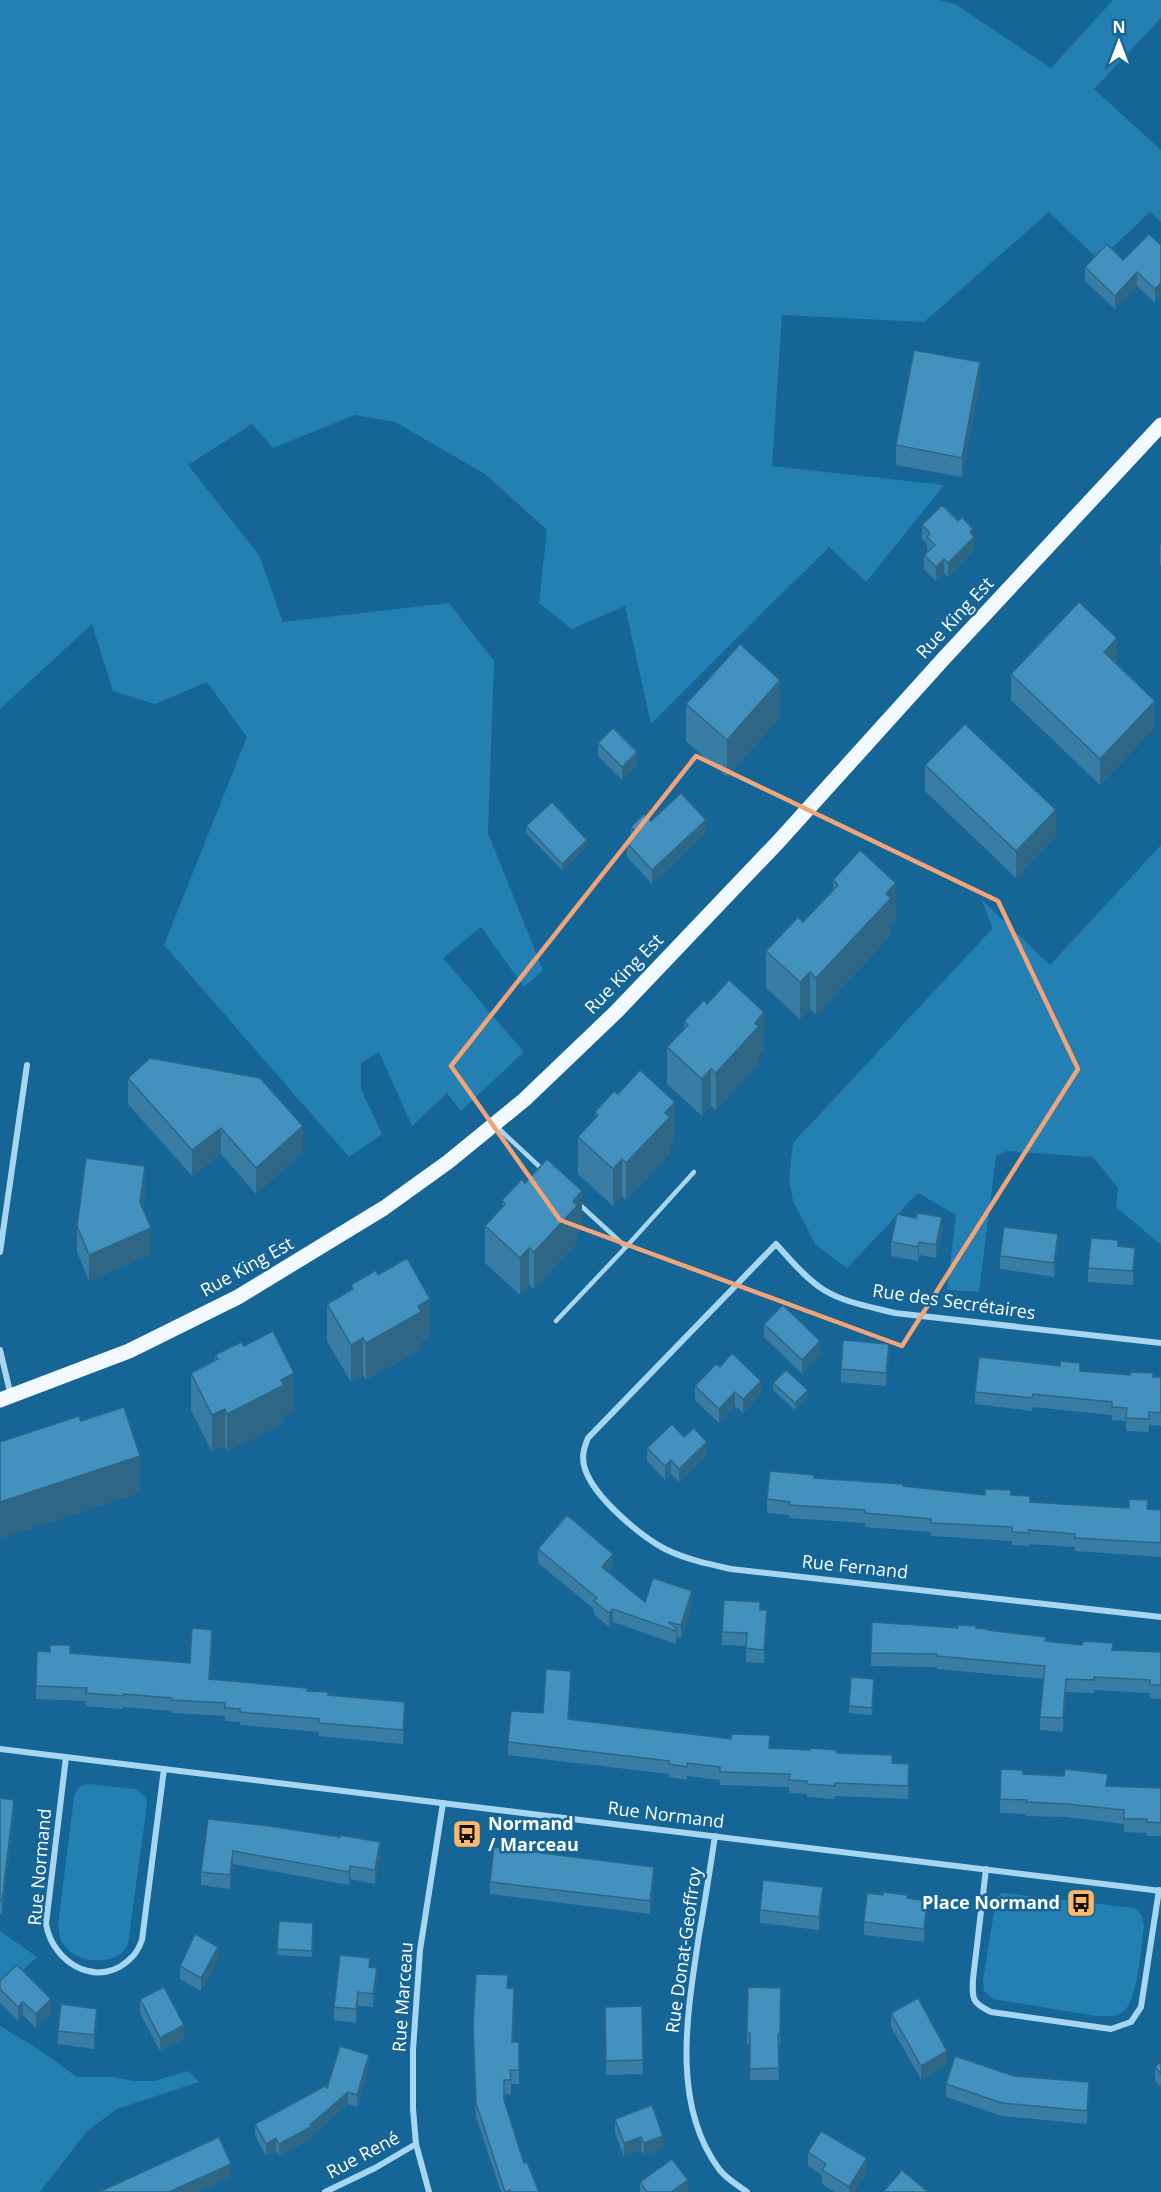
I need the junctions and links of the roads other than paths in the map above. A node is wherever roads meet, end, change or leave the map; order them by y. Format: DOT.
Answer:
graph roads {
  1 [pos="1161,425"];
  2 [pos="27,1065"];
  3 [pos="494,1124"];
  4 [pos="543,1170"];
  5 [pos="694,1172"];
  6 [pos="576,1201"];
  7 [pos="626,1247"];
  8 [pos="0,1252"];
  9 [pos="556,1321"];
  10 [pos="1161,1343"];
  11 [pos="0,1350"];
  12 [pos="6,1398"];
  13 [pos="584,1467"];
  14 [pos="1161,1617"];
  15 [pos="0,1749"];
  16 [pos="66,1757"];
  17 [pos="164,1769"];
  18 [pos="443,1803"];
  19 [pos="715,1836"];
  20 [pos="986,1869"];
  21 [pos="1160,1890"];
  22 [pos="416,2144"];
  23 [pos="325,2192"];
  24 [pos="429,2192"];
  25 [pos="747,2192"];
  1 -- 3 [label="main road, Rue King Est"];
  2 -- 8 [label="street"];
  3 -- 4 [label="lane"];
  3 -- 12 [label="main road, Rue King Est"];
  5 -- 7 [label="lane"];
  6 -- 7 [label="lane"];
  7 -- 9 [label="lane"];
  10 -- 13 [label="street, Rue des Secrétaires"];
  11 -- 12 [label="street"];
  13 -- 14 [label="street, Rue Fernand"];
  15 -- 16 [label="street, Rue Normand"];
  16 -- 17 [label="street, Rue Normand"];
  16 -- 17 [label="street, Rue Normand"];
  17 -- 18 [label="street, Rue Normand"];
  18 -- 19 [label="street, Rue Normand"];
  18 -- 22 [label="street, Rue Marceau"];
  19 -- 20 [label="street, Rue Normand"];
  19 -- 25 [label="street, Rue Donat-Geoffroy"];
  20 -- 21 [label="street, Rue Normand"];
  20 -- 21 [label="street, Rue Normand"];
  22 -- 23 [label="street, Rue René"];
  22 -- 24 [label="street, Rue Marceau"];
}
